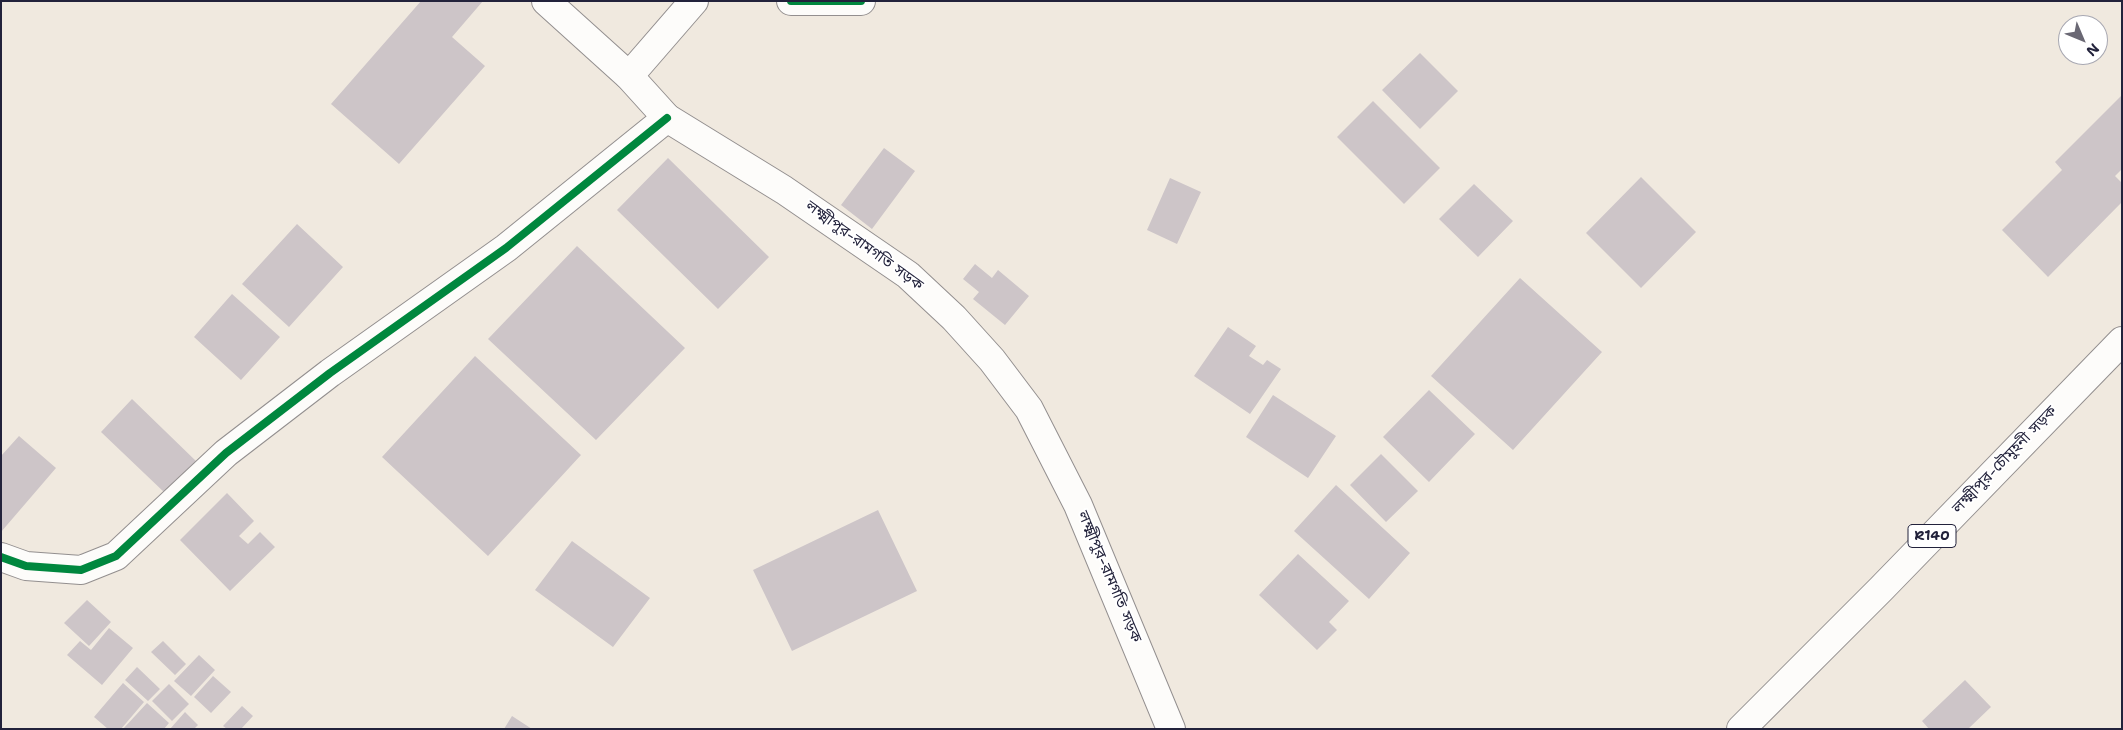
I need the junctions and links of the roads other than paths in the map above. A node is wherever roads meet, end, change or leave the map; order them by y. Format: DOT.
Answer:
graph roads {
  1 [pos="546,1"];
  2 [pos="694,1"];
  3 [pos="791,1"];
  4 [pos="861,1"];
  5 [pos="629,76"];
  6 [pos="667,118"];
  7 [pos="2122,341"];
  8 [pos="1,557"];
  9 [pos="1171,729"];
  10 [pos="1741,729"];
  1 -- 5 [label="main road, লক্ষ্মীপুর-রামগতি সড়ক"];
  2 -- 5 [label="main road"];
  3 -- 4 [label="main road"];
  5 -- 6 [label="main road, লক্ষ্মীপুর-রামগতি সড়ক"];
  6 -- 8 [label="main road"];
  6 -- 9 [label="main road, লক্ষ্মীপুর-রামগতি সড়ক"];
  7 -- 10 [label="main road, লক্ষ্মীপুর-চৌমুহনী সড়ক / R140"];
}
